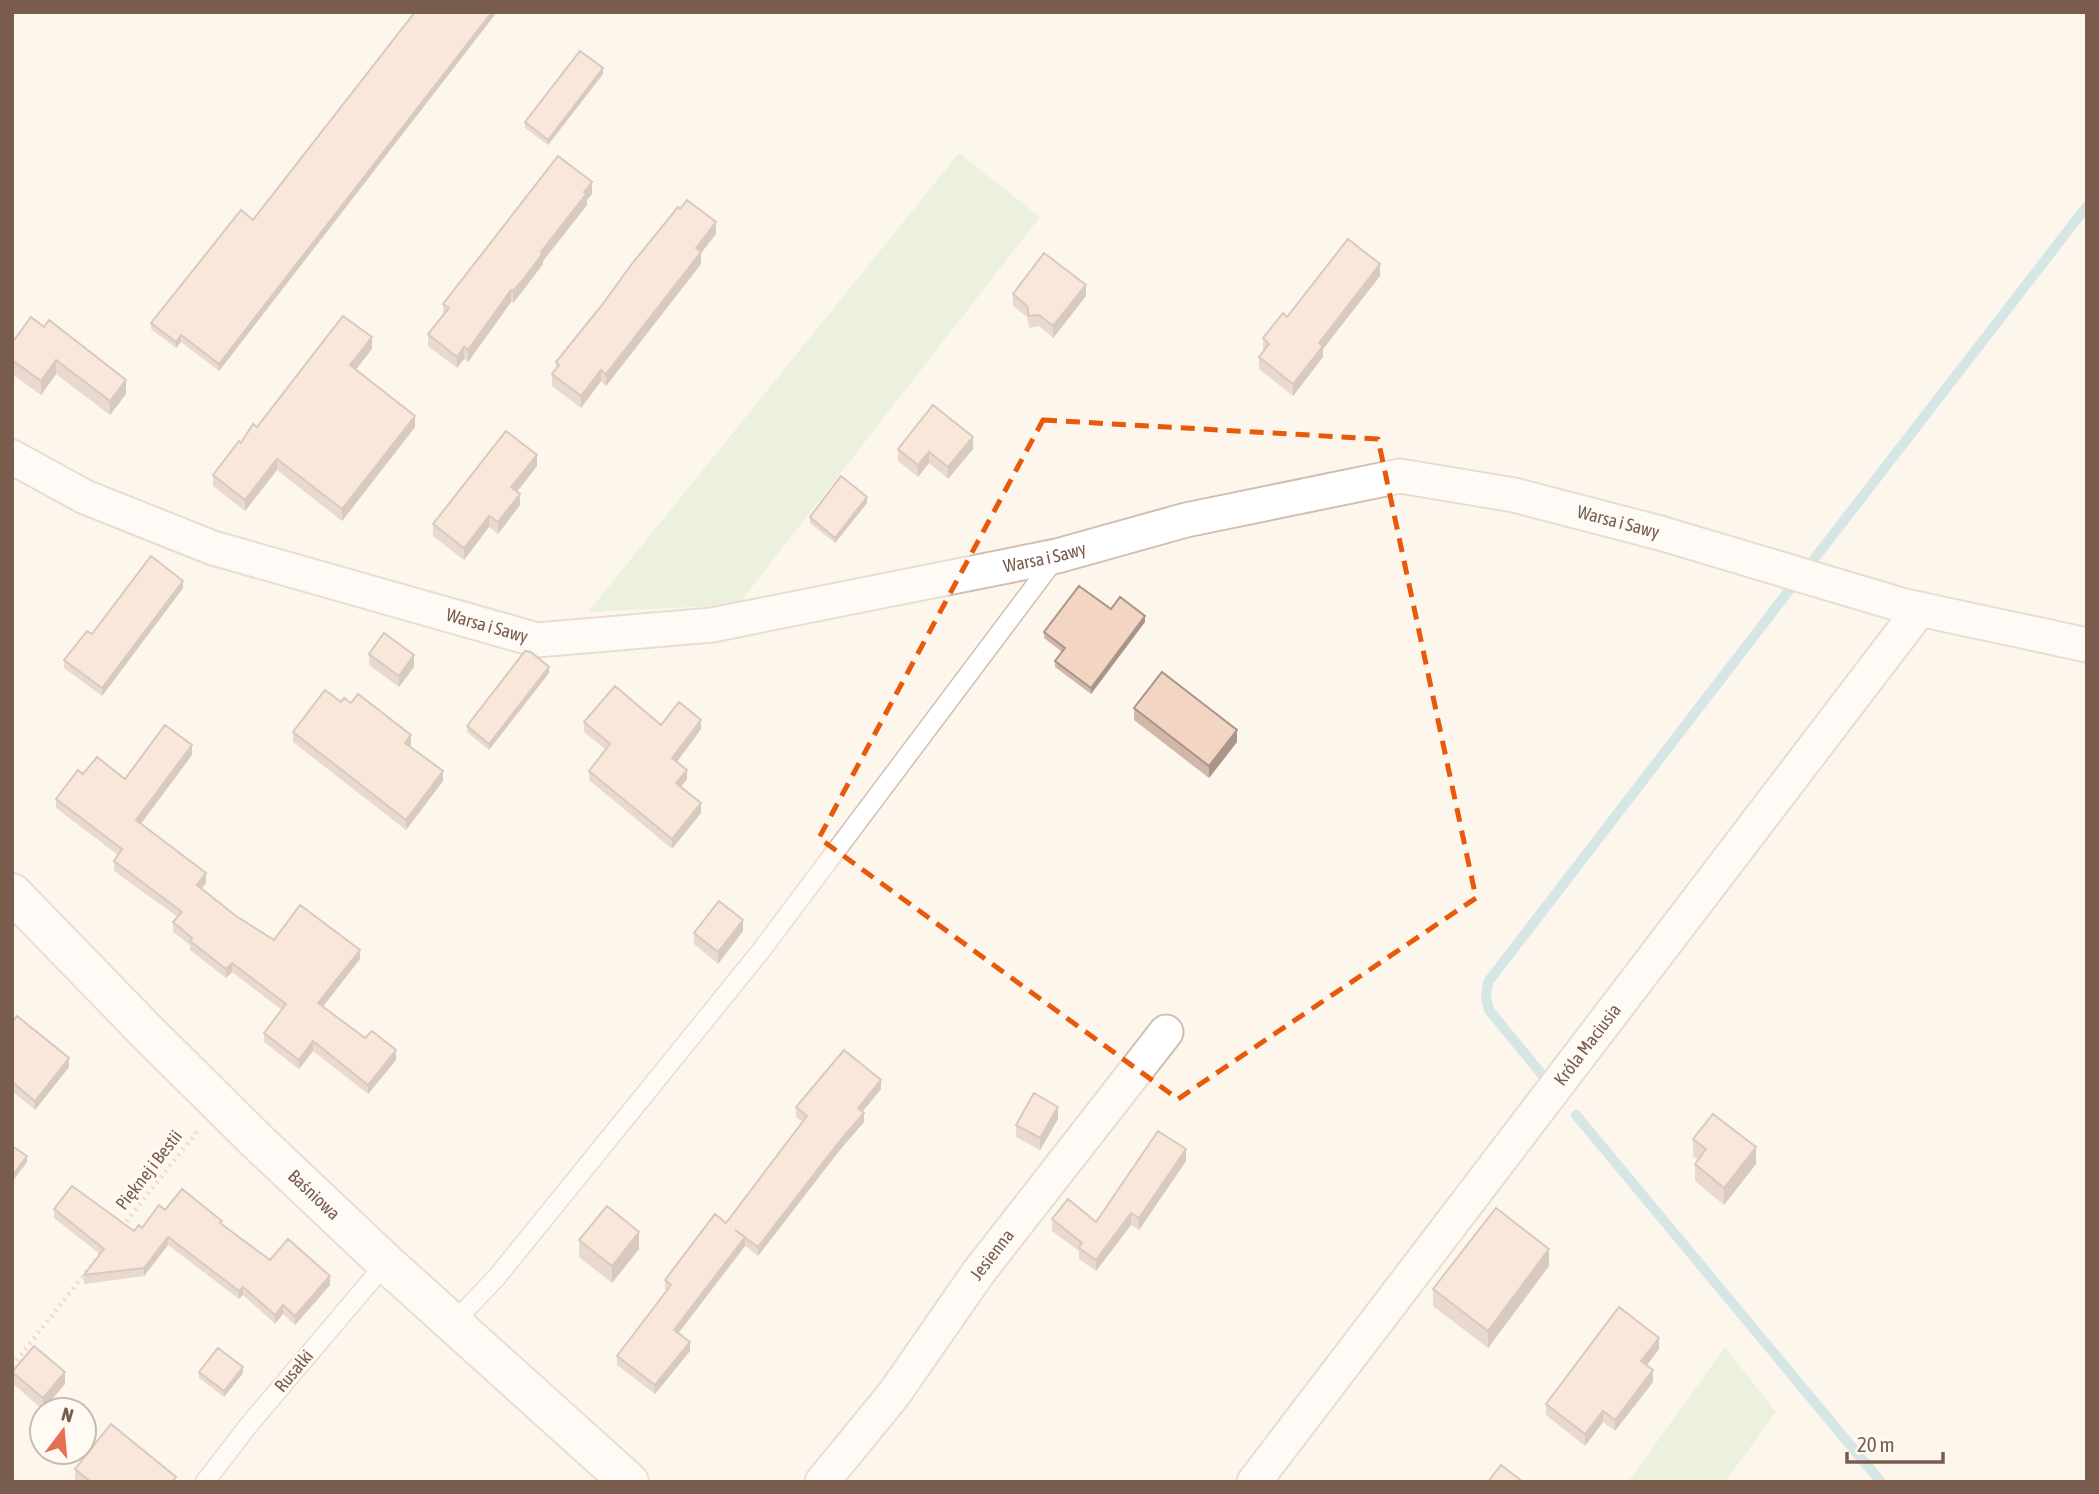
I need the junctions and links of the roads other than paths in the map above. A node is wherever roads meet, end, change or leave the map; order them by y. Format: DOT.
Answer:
graph roads {
  1 [pos="12,457"];
  2 [pos="1057,556"];
  3 [pos="1920,609"];
  4 [pos="2087,645"];
  5 [pos="12,893"];
  6 [pos="1166,1032"];
  7 [pos="386,1263"];
  8 [pos="453,1323"];
  9 [pos="205,1482"];
  10 [pos="629,1482"];
  11 [pos="822,1482"];
  12 [pos="1254,1482"];
  1 -- 2 [label="street, Warsa i Sawy"];
  2 -- 3 [label="street, Warsa i Sawy"];
  2 -- 8 [label="lane"];
  3 -- 4 [label="street, Warsa i Sawy"];
  3 -- 12 [label="street, Króla Maciusia"];
  5 -- 7 [label="main road, Baśniowa"];
  6 -- 11 [label="street, Jesienna"];
  7 -- 8 [label="main road, Baśniowa"];
  7 -- 9 [label="lane, Rusałki"];
  8 -- 10 [label="main road, Baśniowa"];
}
